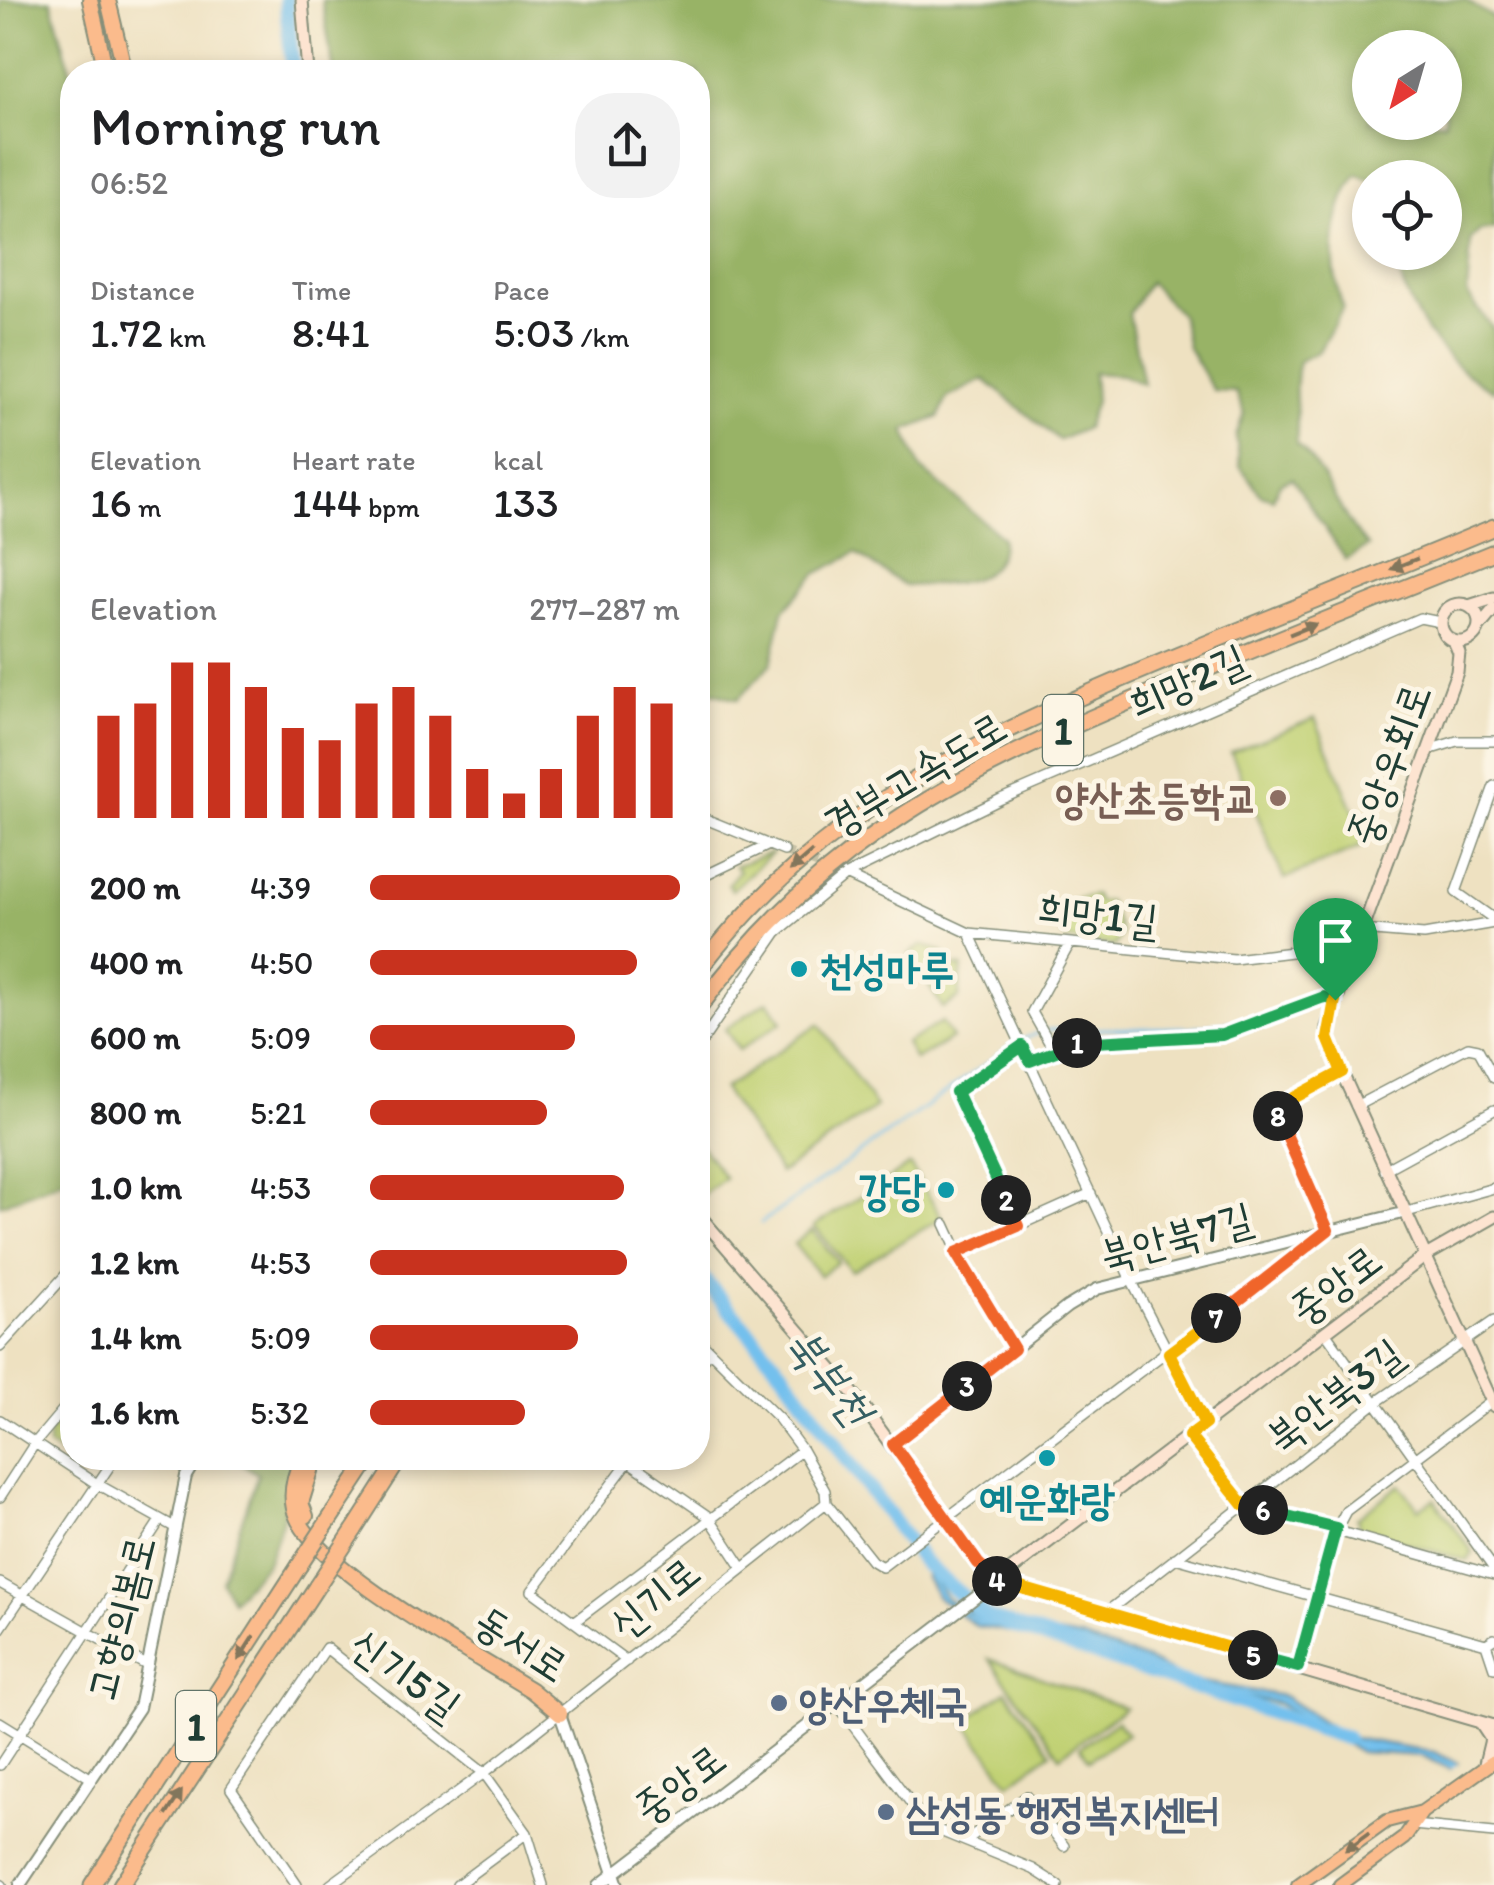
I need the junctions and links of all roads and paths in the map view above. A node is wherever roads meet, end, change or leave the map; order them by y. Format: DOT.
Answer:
graph roads {
  1 [pos="90,0"];
  2 [pos="108,0"];
  3 [pos="302,0"];
  4 [pos="103,60"];
  5 [pos="122,60"];
  6 [pos="307,60"];
  7 [pos="1494,527"];
  8 [pos="1494,552"];
  9 [pos="1494,598"];
  10 [pos="1468,606"];
  11 [pos="1494,608"];
  12 [pos="1440,622"];
  13 [pos="1475,632"];
  14 [pos="1454,642"];
  15 [pos="1457,672"];
  16 [pos="1494,741"];
  17 [pos="1428,750"];
  18 [pos="1494,786"];
  19 [pos="710,821"];
  20 [pos="769,845"];
  21 [pos="784,851"];
  22 [pos="710,873"];
  23 [pos="846,875"];
  24 [pos="1494,921"];
  25 [pos="1361,930"];
  26 [pos="969,933"];
  27 [pos="1356,944"];
  28 [pos="1069,945"];
  29 [pos="710,957"];
  30 [pos="710,994"];
  31 [pos="1335,1000"];
  32 [pos="710,1030"];
  33 [pos="1022,1046"];
  34 [pos="1054,1051"];
  35 [pos="1030,1061"];
  36 [pos="1491,1064"];
  37 [pos="1342,1072"];
  38 [pos="1494,1078"];
  39 [pos="1356,1106"];
  40 [pos="1494,1110"];
  41 [pos="1384,1170"];
  42 [pos="1494,1188"];
  43 [pos="1091,1193"];
  44 [pos="1403,1213"];
  45 [pos="1494,1218"];
  46 [pos="945,1224"];
  47 [pos="1018,1226"];
  48 [pos="710,1228"];
  49 [pos="1328,1230"];
  50 [pos="956,1253"];
  51 [pos="1424,1258"];
  52 [pos="1130,1278"];
  53 [pos="60,1281"];
  54 [pos="1494,1320"];
  55 [pos="1326,1333"];
  56 [pos="1463,1340"];
  57 [pos="0,1347"];
  58 [pos="1014,1349"];
  59 [pos="710,1351"];
  60 [pos="1169,1353"];
  61 [pos="1490,1385"];
  62 [pos="1376,1402"];
  63 [pos="1493,1404"];
  64 [pos="60,1414"];
  65 [pos="0,1420"];
  66 [pos="1205,1424"];
  67 [pos="1189,1436"];
  68 [pos="36,1444"];
  69 [pos="893,1444"];
  70 [pos="802,1450"];
  71 [pos="1416,1459"];
  72 [pos="60,1460"];
  73 [pos="76,1470"];
  74 [pos="107,1470"];
  75 [pos="190,1470"];
  76 [pos="299,1470"];
  77 [pos="311,1470"];
  78 [pos="362,1470"];
  79 [pos="392,1470"];
  80 [pos="619,1470"];
  81 [pos="642,1470"];
  82 [pos="97,1484"];
  83 [pos="0,1497"];
  84 [pos="826,1503"];
  85 [pos="1244,1505"];
  86 [pos="708,1517"];
  87 [pos="946,1520"];
  88 [pos="159,1522"];
  89 [pos="176,1528"];
  90 [pos="1336,1528"];
  91 [pos="1174,1558"];
  92 [pos="742,1567"];
  93 [pos="1494,1572"];
  94 [pos="997,1581"];
  95 [pos="0,1583"];
  96 [pos="22,1597"];
  97 [pos="1317,1598"];
  98 [pos="1104,1614"];
  99 [pos="574,1622"];
  100 [pos="0,1630"];
  101 [pos="88,1634"];
  102 [pos="1490,1641"];
  103 [pos="627,1661"];
  104 [pos="148,1666"];
  105 [pos="1298,1667"];
  106 [pos="1494,1668"];
  107 [pos="837,1704"];
  108 [pos="560,1714"];
  109 [pos="1473,1719"];
  110 [pos="0,1722"];
  111 [pos="1494,1726"];
  112 [pos="20,1734"];
  113 [pos="0,1765"];
  114 [pos="1489,1765"];
  115 [pos="484,1774"];
  116 [pos="92,1779"];
  117 [pos="1422,1812"];
  118 [pos="1414,1825"];
  119 [pos="527,1833"];
  120 [pos="1494,1833"];
  121 [pos="965,1841"];
  122 [pos="1064,1846"];
  123 [pos="616,1879"];
  124 [pos="20,1885"];
  125 [pos="92,1885"];
  126 [pos="121,1885"];
  127 [pos="297,1885"];
  128 [pos="330,1885"];
  129 [pos="457,1885"];
  130 [pos="543,1885"];
  131 [pos="599,1885"];
  132 [pos="1058,1885"];
  133 [pos="1298,1885"];
  134 [pos="1340,1885"];
  1 -- 4 [label="highway"];
  2 -- 5 [label="highway"];
  3 -- 6 [label="main road"];
  7 -- 29 [label="highway, 경부고속도로 / 1, one-way"];
  30 -- 8 [label="highway, 경부고속도로 / 1, one-way"];
  9 -- 10 [label="main road"];
  10 -- 12 [label="main road"];
  10 -- 13 [label="main road"];
  11 -- 13 [label="main road"];
  12 -- 14 [label="main road"];
  12 -- 23 [label="street, 희망2길"];
  13 -- 14 [label="main road"];
  13 -- 15 [label="main road"];
  14 -- 15 [label="main road, 중앙우회로"];
  15 -- 17 [label="main road, 중앙우회로"];
  16 -- 17 [label="street"];
  17 -- 25 [label="main road, 중앙우회로"];
  18 -- 24 [label="street"];
  19 -- 20 [label="street"];
  20 -- 21 [label="street"];
  20 -- 22 [label="street"];
  23 -- 26 [label="street, 희망1길"];
  23 -- 32 [label="street, 희망2길"];
  24 -- 25 [label="street"];
  25 -- 27 [label="main road, 중앙우회로"];
  26 -- 28 [label="street, 희망1길"];
  26 -- 33 [label="street"];
  27 -- 28 [label="street, 희망1길"];
  27 -- 31 [label="main road, 중앙우회로"];
  28 -- 34 [label="street"];
  31 -- 34 [label="street"];
  31 -- 37 [label="main road, 중앙우회로"];
  33 -- 35 [label="street"];
  33 -- 47 [label="street"];
  34 -- 35 [label="street"];
  35 -- 43 [label="street"];
  36 -- 38 [label="street"];
  36 -- 39 [label="street"];
  37 -- 39 [label="main road, 중앙우회로"];
  37 -- 49 [label="street"];
  39 -- 41 [label="main road, 중앙우회로"];
  40 -- 41 [label="street"];
  41 -- 44 [label="main road, 중앙우회로"];
  42 -- 44 [label="street"];
  43 -- 47 [label="street"];
  43 -- 52 [label="street"];
  44 -- 49 [label="street, 북안북7길"];
  44 -- 51 [label="main road, 중앙우회로"];
  45 -- 51 [label="main road, 중앙로"];
  46 -- 50 [label="street"];
  47 -- 50 [label="street"];
  48 -- 69 [label="main road"];
  49 -- 52 [label="street, 북안북7길"];
  49 -- 60 [label="street"];
  50 -- 58 [label="street"];
  51 -- 55 [label="main road, 중앙로"];
  51 -- 56 [label="main road, 중앙우회로"];
  52 -- 58 [label="street, 북안북7길"];
  52 -- 60 [label="street"];
  53 -- 57 [label="street"];
  54 -- 56 [label="street, 북안북3길"];
  55 -- 62 [label="street"];
  55 -- 66 [label="main road, 중앙로"];
  56 -- 61 [label="main road, 중앙우회로"];
  56 -- 62 [label="street, 북안북3길"];
  58 -- 69 [label="street, 북안북7길"];
  59 -- 70 [label="street"];
  60 -- 66 [label="street"];
  60 -- 87 [label="street"];
  61 -- 63 [label="main road, 중앙우회로"];
  62 -- 71 [label="street"];
  62 -- 85 [label="street, 북안북3길"];
  63 -- 71 [label="street"];
  64 -- 68 [label="street"];
  65 -- 68 [label="street"];
  66 -- 67 [label="main road, 중앙로"];
  67 -- 85 [label="street"];
  67 -- 94 [label="main road, 중앙로"];
  68 -- 72 [label="street"];
  68 -- 83 [label="street"];
  69 -- 87 [label="main road"];
  70 -- 84 [label="street"];
  70 -- 86 [label="street"];
  71 -- 90 [label="street"];
  71 -- 93 [label="street"];
  73 -- 82 [label="street"];
  74 -- 82 [label="street"];
  75 -- 89 [label="street, 고향의봄로"];
  76 -- 108 [label="highway, 동서로"];
  77 -- 108 [label="highway, 동서로"];
  78 -- 125 [label="highway, 1, one-way, bridge"];
  126 -- 79 [label="highway, 1, one-way, bridge"];
  80 -- 99 [label="street"];
  81 -- 86 [label="street"];
  82 -- 88 [label="street"];
  82 -- 96 [label="street"];
  84 -- 87 [label="street"];
  84 -- 92 [label="street, 신기로"];
  85 -- 90 [label="street"];
  85 -- 91 [label="street, 북안북3길"];
  86 -- 92 [label="street"];
  86 -- 99 [label="street"];
  87 -- 94 [label="main road"];
  88 -- 89 [label="street"];
  88 -- 101 [label="street"];
  89 -- 104 [label="street, 고향의봄로"];
  90 -- 93 [label="street"];
  90 -- 97 [label="street"];
  91 -- 97 [label="street"];
  91 -- 98 [label="street, 북안북3길"];
  92 -- 103 [label="street, 신기로"];
  94 -- 98 [label="main road"];
  94 -- 107 [label="street, 중앙로"];
  95 -- 96 [label="street"];
  96 -- 100 [label="street"];
  96 -- 101 [label="street"];
  97 -- 102 [label="street"];
  97 -- 105 [label="street"];
  98 -- 105 [label="main road"];
  99 -- 103 [label="street"];
  101 -- 104 [label="street"];
  101 -- 112 [label="street"];
  102 -- 106 [label="street"];
  103 -- 108 [label="street, 신기로"];
  104 -- 116 [label="street, 고향의봄로"];
  105 -- 109 [label="main road"];
  107 -- 121 [label="street"];
  107 -- 123 [label="street, 중앙로"];
  108 -- 115 [label="street, 신기로"];
  108 -- 123 [label="street"];
  109 -- 111 [label="main road"];
  109 -- 114 [label="main road"];
  110 -- 112 [label="street"];
  112 -- 113 [label="street"];
  112 -- 116 [label="street"];
  114 -- 117 [label="main road"];
  115 -- 119 [label="street"];
  115 -- 127 [label="street, 신기5길"];
  115 -- 128 [label="street, 신기로"];
  116 -- 124 [label="street, 고향의봄로"];
  117 -- 118 [label="main road"];
  117 -- 133 [label="main road, one-way"];
  118 -- 120 [label="street"];
  118 -- 134 [label="main road"];
  119 -- 129 [label="street"];
  119 -- 130 [label="street"];
  121 -- 122 [label="street"];
  121 -- 132 [label="street"];
  123 -- 131 [label="street, 중앙로"];
}
